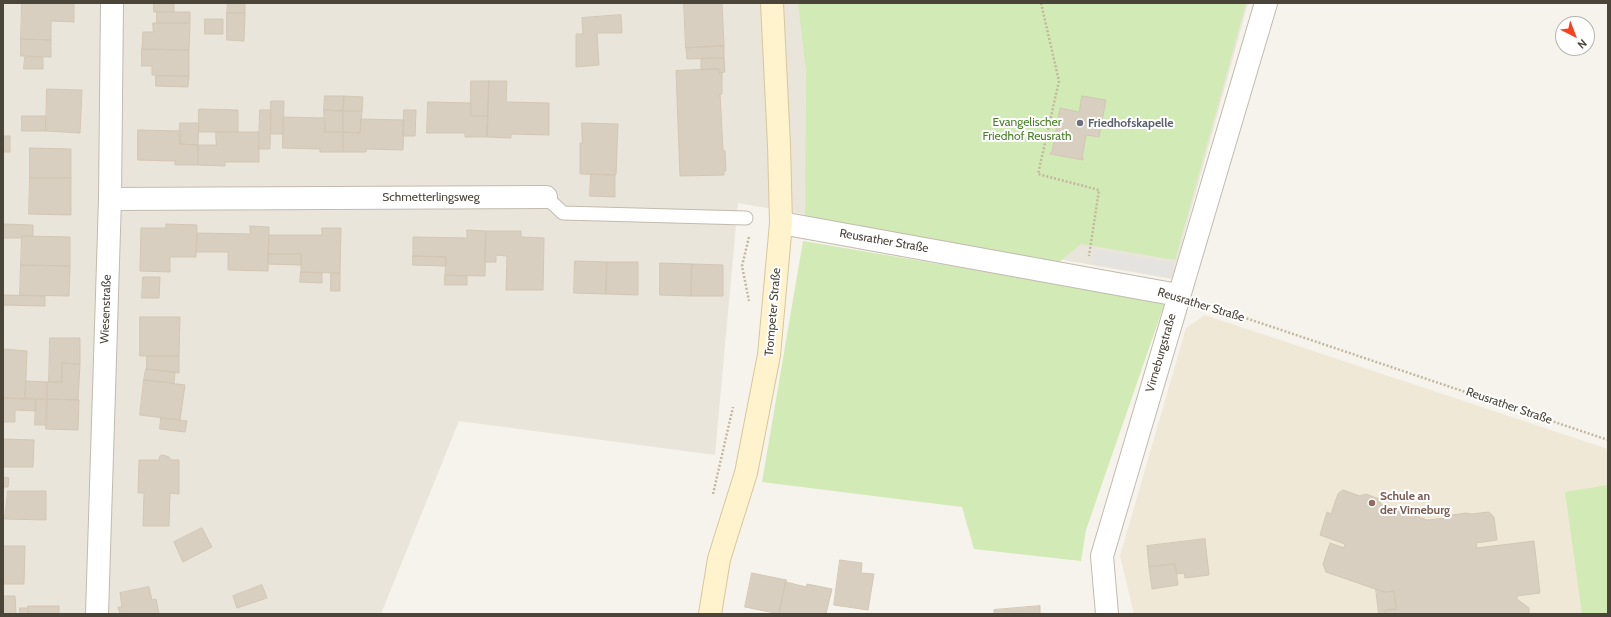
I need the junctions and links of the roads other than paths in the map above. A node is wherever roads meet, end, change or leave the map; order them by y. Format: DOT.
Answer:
graph roads {
  1 [pos="112,3"];
  2 [pos="772,3"];
  3 [pos="1266,3"];
  4 [pos="546,197"];
  5 [pos="110,199"];
  6 [pos="746,218"];
  7 [pos="781,223"];
  8 [pos="1178,295"];
  9 [pos="97,614"];
  10 [pos="710,614"];
  11 [pos="1107,614"];
  1 -- 5 [label="street, Wiesenstraße"];
  2 -- 7 [label="main road, Trompeter Straße"];
  3 -- 8 [label="street, Virneburgstraße"];
  4 -- 5 [label="street, Schmetterlingsweg"];
  4 -- 6 [label="lane, Schmetterlingsweg"];
  5 -- 9 [label="street, Wiesenstraße"];
  7 -- 8 [label="street, Reusrather Straße"];
  7 -- 10 [label="main road, Trompeter Straße"];
  8 -- 11 [label="street, Virneburgstraße"];
}
